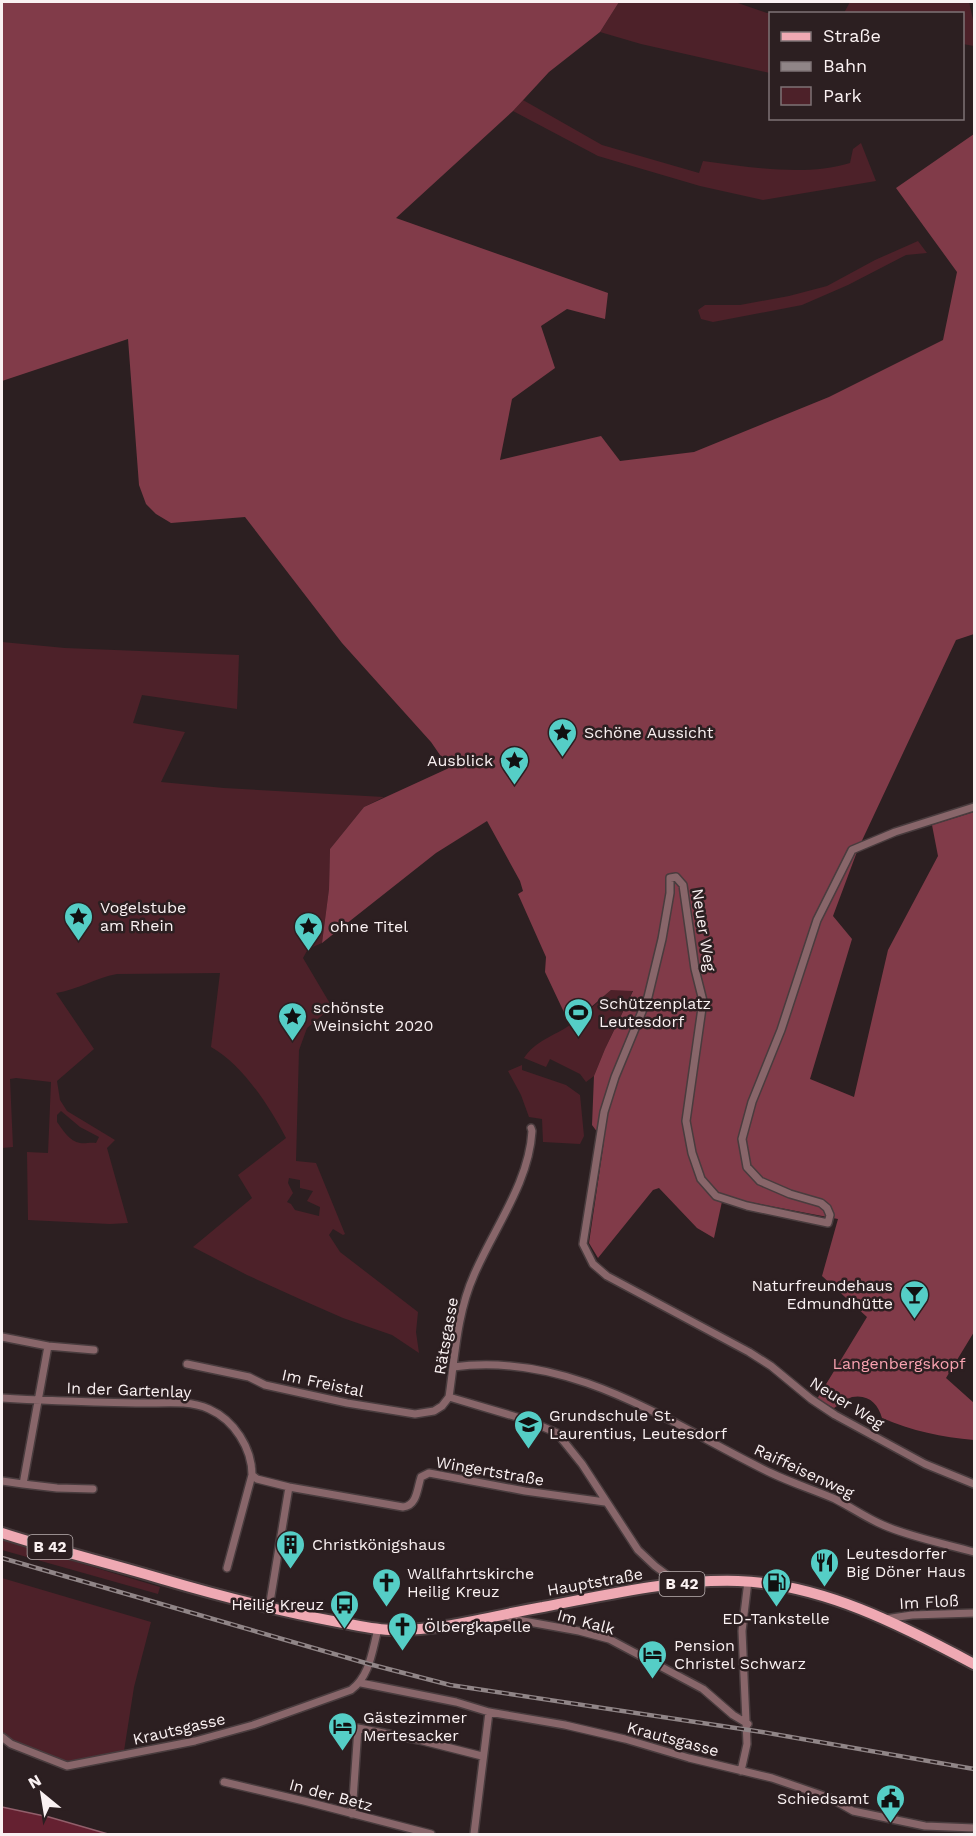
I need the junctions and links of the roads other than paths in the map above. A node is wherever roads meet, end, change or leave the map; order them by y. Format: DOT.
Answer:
graph roads {
  1 [pos="975,807"];
  2 [pos="531,1128"];
  3 [pos="2,1337"];
  4 [pos="48,1346"];
  5 [pos="94,1350"];
  6 [pos="187,1364"];
  7 [pos="453,1367"];
  8 [pos="449,1397"];
  9 [pos="2,1398"];
  10 [pos="38,1400"];
  11 [pos="252,1475"];
  12 [pos="2,1480"];
  13 [pos="23,1484"];
  14 [pos="975,1484"];
  15 [pos="289,1487"];
  16 [pos="93,1489"];
  17 [pos="605,1502"];
  18 [pos="2,1533"];
  19 [pos="975,1552"];
  20 [pos="227,1568"];
  21 [pos="748,1581"];
  22 [pos="679,1584"];
  23 [pos="269,1608"];
  24 [pos="975,1613"];
  25 [pos="504,1614"];
  26 [pos="885,1619"];
  27 [pos="378,1629"];
  28 [pos="975,1664"];
  29 [pos="361,1683"];
  30 [pos="489,1712"];
  31 [pos="748,1724"];
  32 [pos="2,1737"];
  33 [pos="483,1756"];
  34 [pos="741,1771"];
  35 [pos="224,1782"];
  36 [pos="352,1814"];
  37 [pos="975,1828"];
  38 [pos="431,1834"];
  39 [pos="474,1834"];
  1 -- 14 [label="street, Neuer Weg"];
  2 -- 7 [label="street, Rätsgasse"];
  3 -- 4 [label="street"];
  4 -- 5 [label="street"];
  4 -- 10 [label="street"];
  6 -- 8 [label="street, Im Freistal"];
  7 -- 8 [label="street, Rätsgasse"];
  7 -- 19 [label="street, Raiffeisenweg"];
  8 -- 17 [label="street, Rätsgasse"];
  9 -- 10 [label="street, In der Gartenlay"];
  10 -- 11 [label="street, In der Gartenlay"];
  10 -- 13 [label="street"];
  11 -- 15 [label="street, Wingertstraße"];
  11 -- 20 [label="street"];
  12 -- 13 [label="street"];
  13 -- 16 [label="street"];
  15 -- 17 [label="street, Wingertstraße"];
  15 -- 23 [label="street"];
  17 -- 22 [label="street, Rätsgasse"];
  18 -- 23 [label="main road, Hauptstraße / B 42"];
  21 -- 22 [label="main road, Hauptstraße / B 42"];
  21 -- 26 [label="main road, Hauptstraße / B 42"];
  21 -- 31 [label="street"];
  22 -- 25 [label="main road, Hauptstraße / B 42"];
  23 -- 27 [label="main road, Hauptstraße / B 42"];
  24 -- 26 [label="street, Im Floß"];
  25 -- 27 [label="main road, Hauptstraße / B 42"];
  25 -- 31 [label="street, Im Kalk"];
  26 -- 28 [label="main road, Hauptstraße / B 42"];
  27 -- 29 [label="street"];
  29 -- 30 [label="street, Krautsgasse"];
  29 -- 32 [label="street, Krautsgasse"];
  30 -- 33 [label="street"];
  30 -- 34 [label="street, Krautsgasse"];
  31 -- 34 [label="street"];
  33 -- 36 [label="street"];
  33 -- 39 [label="street"];
  34 -- 37 [label="street, Krautsgasse"];
  35 -- 36 [label="street, In der Betz"];
  36 -- 38 [label="street, In der Betz"];
}
